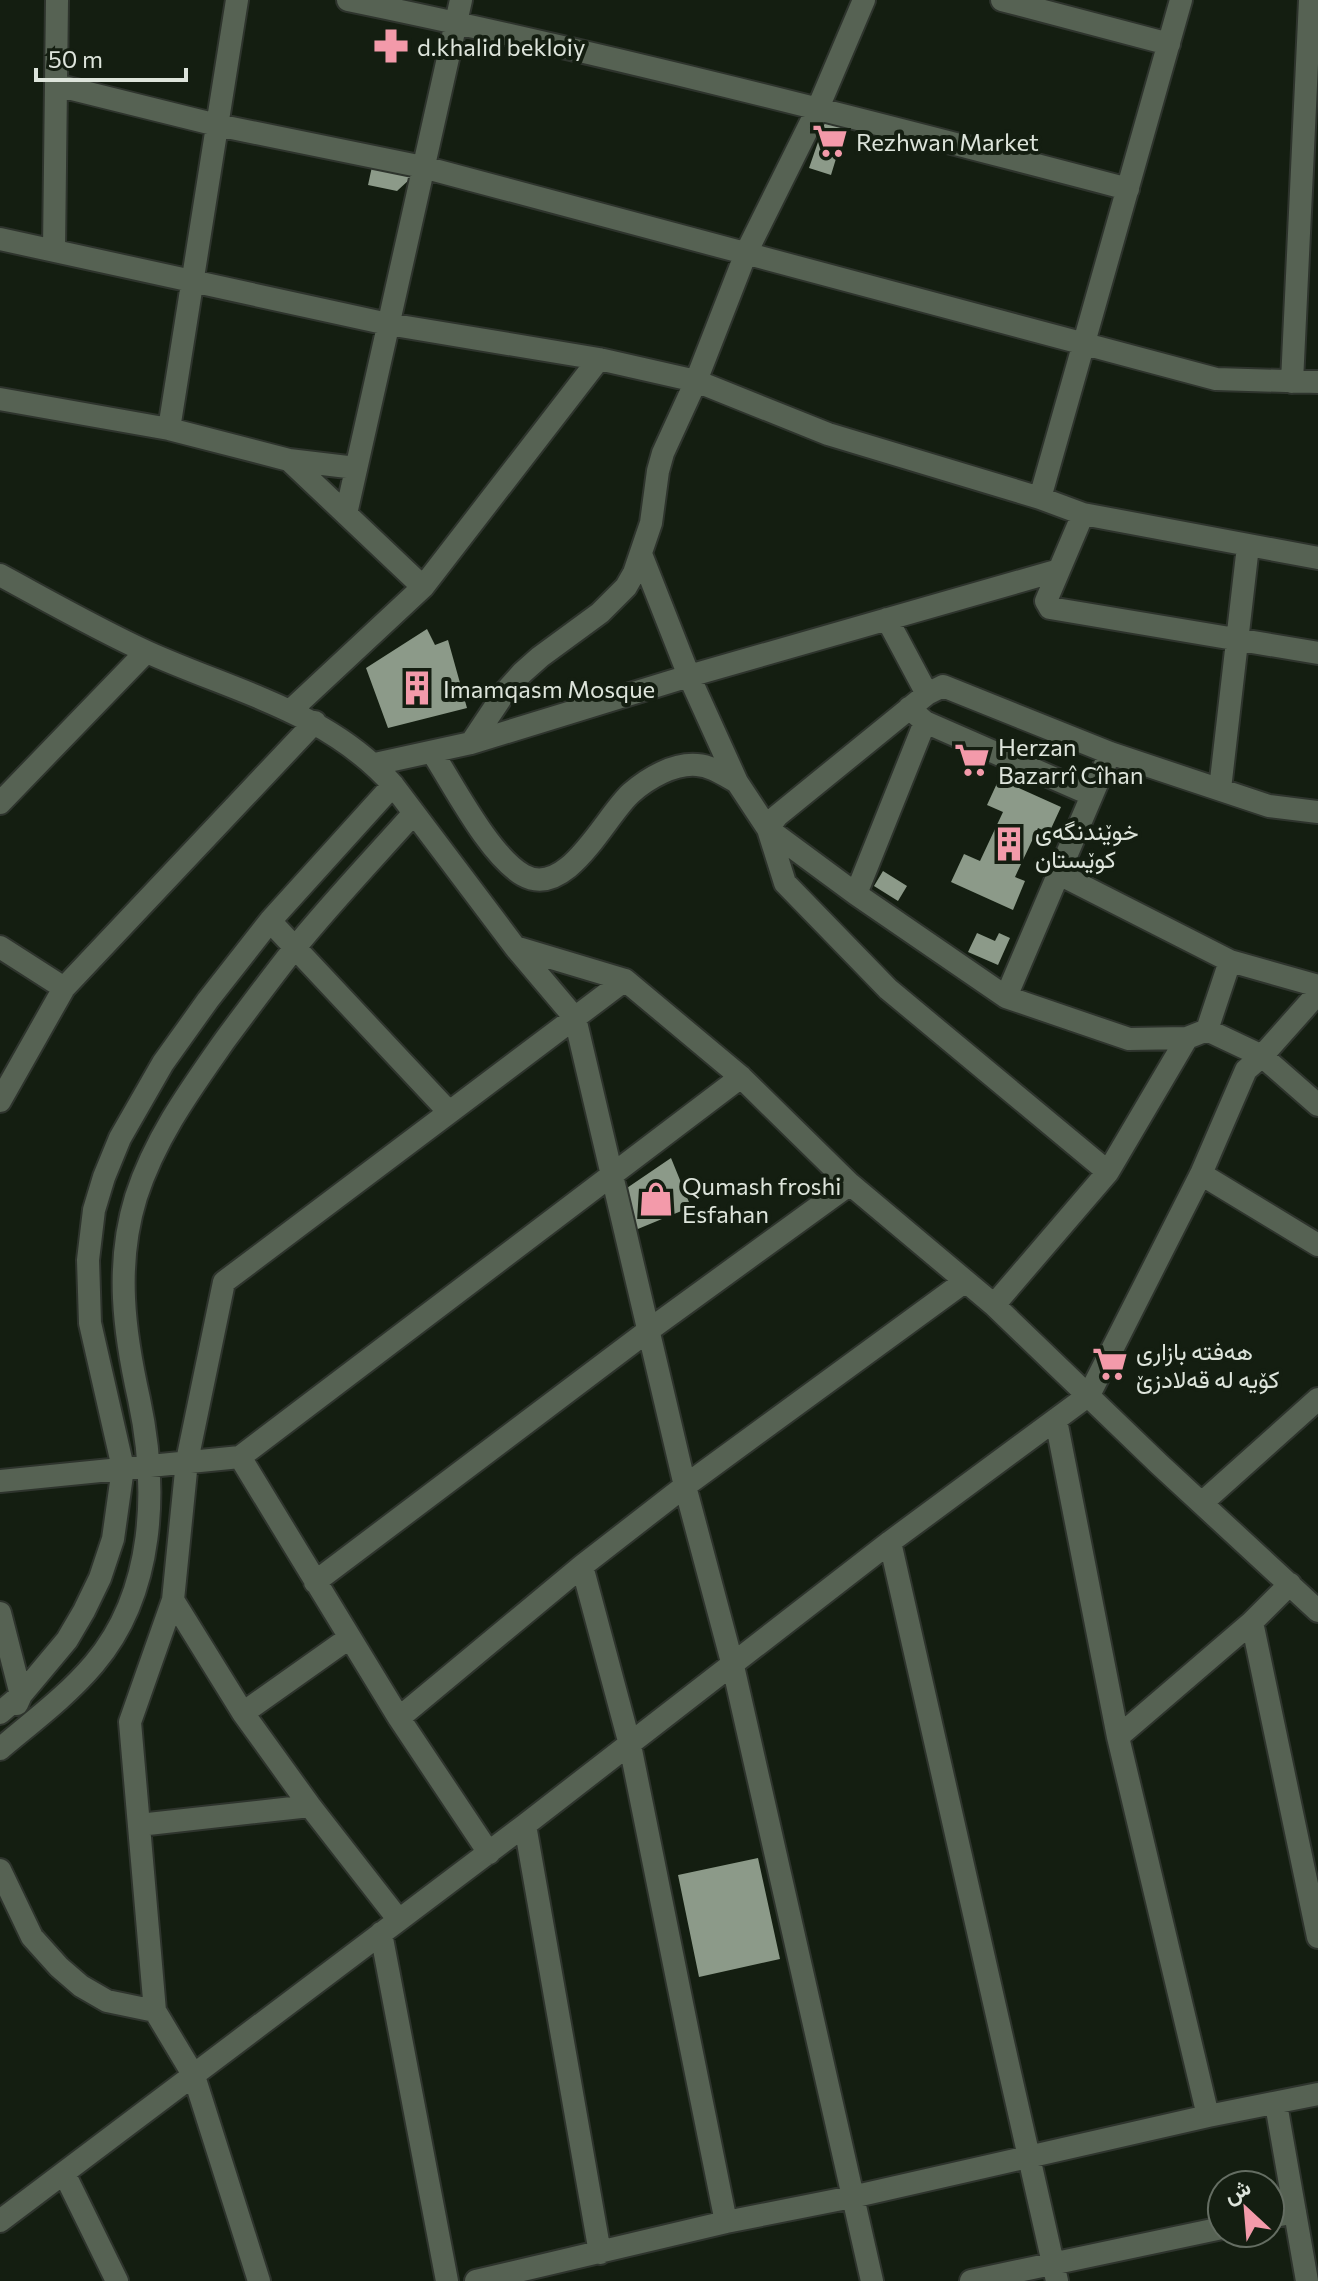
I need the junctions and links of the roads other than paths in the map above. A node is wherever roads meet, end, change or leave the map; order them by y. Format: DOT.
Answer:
graph roads {
  1 [pos="57,0"];
  2 [pos="237,0"];
  3 [pos="348,0"];
  4 [pos="864,0"];
  5 [pos="1002,0"];
  6 [pos="1181,0"];
  7 [pos="1310,0"];
  8 [pos="458,11"];
  9 [pos="1169,44"];
  10 [pos="56,85"];
  11 [pos="818,108"];
  12 [pos="217,125"];
  13 [pos="1311,132"];
  14 [pos="423,167"];
  15 [pos="1128,189"];
  16 [pos="0,239"];
  17 [pos="54,250"];
  18 [pos="746,253"];
  19 [pos="192,283"];
  20 [pos="388,324"];
  21 [pos="1084,344"];
  22 [pos="599,359"];
  23 [pos="696,381"];
  24 [pos="1292,382"];
  25 [pos="1318,382"];
  26 [pos="0,399"];
  27 [pos="169,429"];
  28 [pos="289,460"];
  29 [pos="356,468"];
  30 [pos="1040,498"];
  31 [pos="346,514"];
  32 [pos="1083,514"];
  33 [pos="1248,546"];
  34 [pos="641,554"];
  35 [pos="1318,558"];
  36 [pos="1059,570"];
  37 [pos="1,576"];
  38 [pos="423,587"];
  39 [pos="887,619"];
  40 [pos="1237,639"];
  41 [pos="146,652"];
  42 [pos="1318,653"];
  43 [pos="689,676"];
  44 [pos="927,694"];
  45 [pos="290,711"];
  46 [pos="917,715"];
  47 [pos="315,722"];
  48 [pos="471,743"];
  49 [pos="432,752"];
  50 [pos="1110,753"];
  51 [pos="375,764"];
  52 [pos="737,782"];
  53 [pos="393,785"];
  54 [pos="1220,789"];
  55 [pos="1092,795"];
  56 [pos="0,803"];
  57 [pos="1318,812"];
  58 [pos="414,813"];
  59 [pos="768,829"];
  60 [pos="1059,874"];
  61 [pos="856,894"];
  62 [pos="270,921"];
  63 [pos="0,947"];
  64 [pos="515,947"];
  65 [pos="295,948"];
  66 [pos="1230,961"];
  67 [pos="625,980"];
  68 [pos="1318,986"];
  69 [pos="64,988"];
  70 [pos="1318,993"];
  71 [pos="1006,997"];
  72 [pos="575,1018"];
  73 [pos="1197,1034"];
  74 [pos="1262,1056"];
  75 [pos="741,1077"];
  76 [pos="0,1101"];
  77 [pos="1318,1105"];
  78 [pos="449,1112"];
  79 [pos="1108,1172"];
  80 [pos="1201,1174"];
  81 [pos="613,1176"];
  82 [pos="850,1184"];
  83 [pos="1318,1245"];
  84 [pos="964,1282"];
  85 [pos="994,1305"];
  86 [pos="649,1330"];
  87 [pos="1089,1395"];
  88 [pos="1318,1399"];
  89 [pos="1056,1420"];
  90 [pos="240,1457"];
  91 [pos="187,1461"];
  92 [pos="149,1465"];
  93 [pos="123,1468"];
  94 [pos="0,1481"];
  95 [pos="685,1486"];
  96 [pos="1203,1502"];
  97 [pos="890,1542"];
  98 [pos="582,1566"];
  99 [pos="315,1582"];
  100 [pos="1290,1584"];
  101 [pos="173,1600"];
  102 [pos="1318,1611"];
  103 [pos="0,1613"];
  104 [pos="1252,1622"];
  105 [pos="349,1638"];
  106 [pos="733,1666"];
  107 [pos="21,1695"];
  108 [pos="0,1713"];
  109 [pos="243,1713"];
  110 [pos="399,1718"];
  111 [pos="1118,1737"];
  112 [pos="0,1741"];
  113 [pos="630,1745"];
  114 [pos="0,1749"];
  115 [pos="310,1806"];
  116 [pos="139,1825"];
  117 [pos="525,1825"];
  118 [pos="489,1853"];
  119 [pos="0,1870"];
  120 [pos="390,1926"];
  121 [pos="1318,1937"];
  122 [pos="155,2011"];
  123 [pos="194,2076"];
  124 [pos="1318,2094"];
  125 [pos="1276,2104"];
  126 [pos="1208,2116"];
  127 [pos="1029,2157"];
  128 [pos="64,2173"];
  129 [pos="852,2197"];
  130 [pos="1295,2212"];
  131 [pos="1286,2214"];
  132 [pos="0,2221"];
  133 [pos="726,2222"];
  134 [pos="1206,2232"];
  135 [pos="600,2253"];
  136 [pos="1055,2272"];
  137 [pos="117,2281"];
  138 [pos="259,2281"];
  139 [pos="447,2281"];
  140 [pos="476,2281"];
  141 [pos="872,2281"];
  142 [pos="971,2281"];
  143 [pos="1307,2281"];
  1 -- 10 [label="street"];
  2 -- 12 [label="street"];
  3 -- 8 [label="street"];
  4 -- 11 [label="street"];
  5 -- 9 [label="street"];
  6 -- 9 [label="street"];
  7 -- 13 [label="street"];
  8 -- 11 [label="street"];
  8 -- 14 [label="street"];
  9 -- 15 [label="street"];
  10 -- 12 [label="street"];
  10 -- 17 [label="street"];
  11 -- 15 [label="street"];
  11 -- 18 [label="street"];
  12 -- 14 [label="street"];
  12 -- 19 [label="street"];
  13 -- 24 [label="street"];
  14 -- 18 [label="street"];
  14 -- 20 [label="street"];
  15 -- 21 [label="street"];
  16 -- 17 [label="street"];
  17 -- 19 [label="street"];
  18 -- 21 [label="street"];
  18 -- 23 [label="street"];
  19 -- 20 [label="street"];
  19 -- 27 [label="street"];
  20 -- 22 [label="street"];
  20 -- 29 [label="street"];
  21 -- 24 [label="street"];
  21 -- 30 [label="street"];
  22 -- 23 [label="street"];
  22 -- 38 [label="street"];
  23 -- 30 [label="street"];
  23 -- 34 [label="street"];
  24 -- 25 [label="street"];
  26 -- 27 [label="street"];
  27 -- 28 [label="street"];
  28 -- 29 [label="street"];
  28 -- 31 [label="street"];
  29 -- 31 [label="street"];
  30 -- 32 [label="street"];
  31 -- 38 [label="street"];
  32 -- 33 [label="street"];
  32 -- 36 [label="street"];
  33 -- 35 [label="street"];
  33 -- 40 [label="street"];
  34 -- 43 [label="street"];
  34 -- 48 [label="street"];
  36 -- 39 [label="street"];
  36 -- 40 [label="street"];
  37 -- 41 [label="street"];
  38 -- 45 [label="street"];
  39 -- 43 [label="street"];
  39 -- 44 [label="street"];
  40 -- 42 [label="street"];
  40 -- 54 [label="street"];
  41 -- 45 [label="street"];
  41 -- 56 [label="street"];
  43 -- 48 [label="street"];
  43 -- 52 [label="street"];
  44 -- 46 [label="street"];
  44 -- 50 [label="street"];
  45 -- 47 [label="street"];
  46 -- 55 [label="street"];
  46 -- 59 [label="street"];
  46 -- 61 [label="street"];
  47 -- 51 [label="street"];
  47 -- 69 [label="street"];
  48 -- 49 [label="street"];
  49 -- 51 [label="street"];
  49 -- 52 [label="street"];
  50 -- 54 [label="street"];
  50 -- 55 [label="street"];
  51 -- 53 [label="street"];
  52 -- 59 [label="street"];
  53 -- 58 [label="street"];
  53 -- 62 [label="street"];
  54 -- 57 [label="street"];
  55 -- 60 [label="street"];
  58 -- 64 [label="street"];
  58 -- 65 [label="street"];
  59 -- 61 [label="street"];
  59 -- 79 [label="street"];
  60 -- 66 [label="street"];
  60 -- 71 [label="street"];
  61 -- 71 [label="street"];
  62 -- 65 [label="street"];
  62 -- 93 [label="street"];
  63 -- 69 [label="street"];
  64 -- 67 [label="street"];
  64 -- 72 [label="street"];
  65 -- 78 [label="street"];
  65 -- 92 [label="street"];
  66 -- 68 [label="street"];
  66 -- 73 [label="street"];
  67 -- 72 [label="street"];
  67 -- 75 [label="street"];
  69 -- 76 [label="street"];
  70 -- 74 [label="street"];
  71 -- 73 [label="street"];
  72 -- 78 [label="street"];
  72 -- 81 [label="street"];
  73 -- 74 [label="street"];
  73 -- 79 [label="street"];
  74 -- 77 [label="street"];
  74 -- 80 [label="street"];
  75 -- 81 [label="street"];
  75 -- 82 [label="street"];
  78 -- 91 [label="street"];
  79 -- 85 [label="street"];
  80 -- 83 [label="street"];
  80 -- 87 [label="street"];
  81 -- 86 [label="street"];
  81 -- 90 [label="street"];
  82 -- 84 [label="street"];
  82 -- 86 [label="street"];
  84 -- 85 [label="street"];
  84 -- 95 [label="street"];
  85 -- 87 [label="street"];
  86 -- 95 [label="street"];
  86 -- 99 [label="street"];
  87 -- 89 [label="street"];
  87 -- 96 [label="street"];
  88 -- 96 [label="street"];
  89 -- 97 [label="street"];
  89 -- 111 [label="street"];
  90 -- 91 [label="street"];
  90 -- 99 [label="street"];
  91 -- 92 [label="street"];
  91 -- 101 [label="street"];
  92 -- 93 [label="street"];
  92 -- 114 [label="street"];
  93 -- 94 [label="street"];
  93 -- 107 [label="street"];
  95 -- 98 [label="street"];
  95 -- 106 [label="street"];
  96 -- 100 [label="street"];
  97 -- 106 [label="street"];
  97 -- 127 [label="street"];
  98 -- 110 [label="street"];
  98 -- 113 [label="street"];
  99 -- 105 [label="street"];
  100 -- 102 [label="street"];
  100 -- 104 [label="street"];
  101 -- 109 [label="street"];
  101 -- 116 [label="street"];
  103 -- 107 [label="street"];
  104 -- 111 [label="street"];
  104 -- 121 [label="street"];
  105 -- 109 [label="street"];
  105 -- 110 [label="street"];
  106 -- 113 [label="street"];
  106 -- 129 [label="street"];
  107 -- 108 [label="street"];
  107 -- 112 [label="street"];
  109 -- 115 [label="street"];
  110 -- 118 [label="street"];
  111 -- 126 [label="street"];
  113 -- 117 [label="street"];
  113 -- 133 [label="street"];
  115 -- 116 [label="street"];
  115 -- 120 [label="street"];
  116 -- 122 [label="street"];
  117 -- 118 [label="street"];
  117 -- 135 [label="street"];
  118 -- 120 [label="street"];
  119 -- 122 [label="street"];
  120 -- 123 [label="street"];
  120 -- 139 [label="street"];
  122 -- 123 [label="street"];
  123 -- 128 [label="street"];
  123 -- 138 [label="street"];
  124 -- 125 [label="street"];
  125 -- 126 [label="street"];
  125 -- 130 [label="street"];
  126 -- 127 [label="street"];
  127 -- 129 [label="street"];
  127 -- 136 [label="street"];
  128 -- 132 [label="street"];
  128 -- 137 [label="street"];
  129 -- 133 [label="street"];
  129 -- 141 [label="street"];
  130 -- 131 [label="street"];
  130 -- 143 [label="street"];
  133 -- 135 [label="street"];
  134 -- 136 [label="street"];
  135 -- 140 [label="street"];
  136 -- 142 [label="street"];
}
